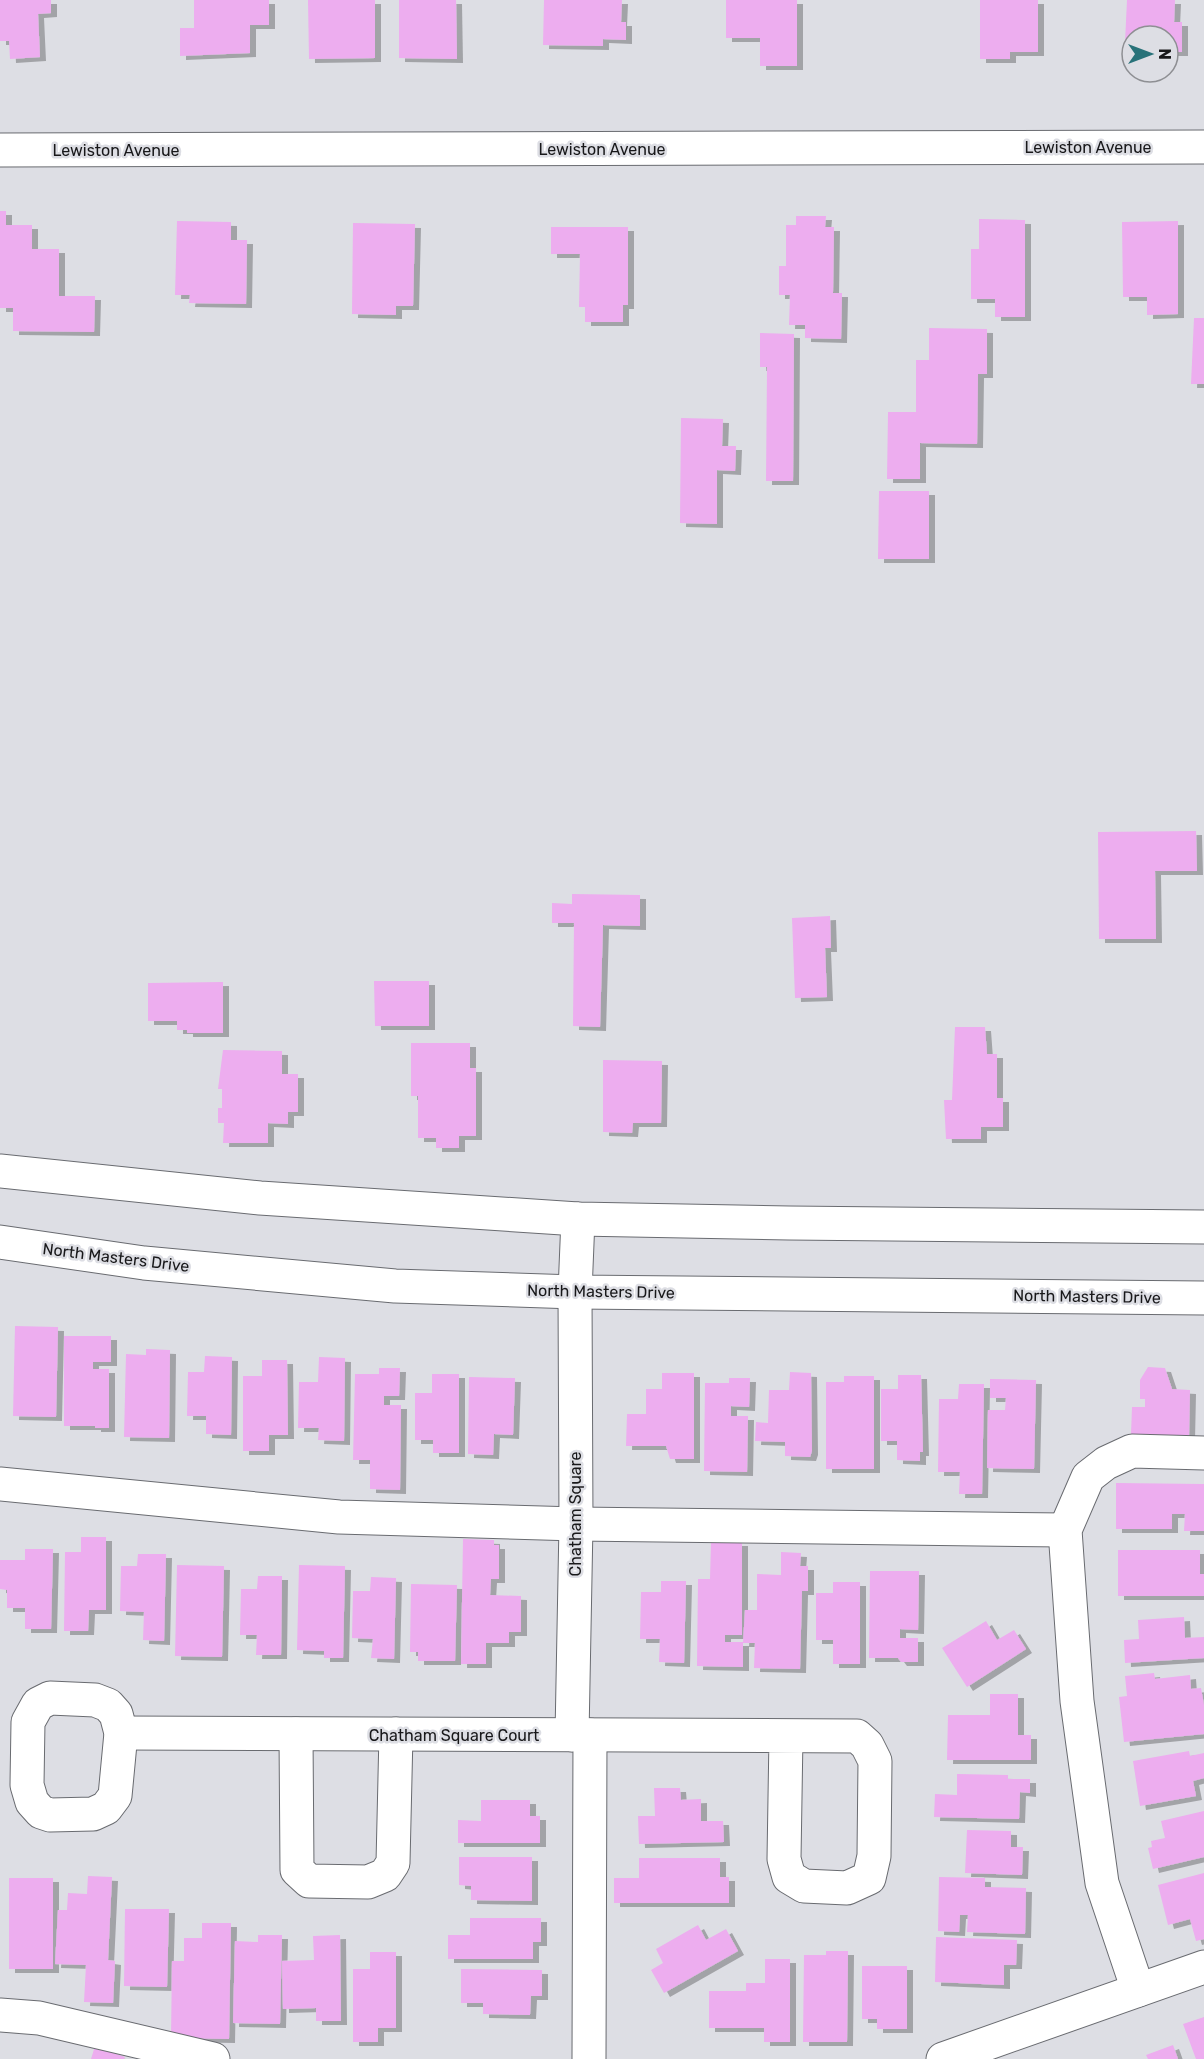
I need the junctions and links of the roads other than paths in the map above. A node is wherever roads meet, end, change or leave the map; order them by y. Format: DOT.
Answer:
graph roads {
  1 [pos="1204,147"];
  2 [pos="0,150"];
  3 [pos="0,1171"];
  4 [pos="578,1219"];
  5 [pos="1204,1227"];
  6 [pos="0,1242"];
  7 [pos="575,1292"];
  8 [pos="1204,1298"];
  9 [pos="1204,1453"];
  10 [pos="0,1484"];
  11 [pos="576,1524"];
  12 [pos="1065,1530"];
  13 [pos="121,1734"];
  14 [pos="296,1734"];
  15 [pos="396,1734"];
  16 [pos="581,1736"];
  17 [pos="786,1736"];
  18 [pos="1204,1967"];
  19 [pos="1138,1990"];
  20 [pos="0,2015"];
  21 [pos="213,2059"];
  22 [pos="589,2059"];
  23 [pos="943,2059"];
  1 -- 2 [label="street, Lewiston Avenue"];
  3 -- 4 [label="street"];
  4 -- 5 [label="street"];
  4 -- 7 [label="street"];
  6 -- 7 [label="street, North Masters Drive"];
  7 -- 8 [label="street, North Masters Drive"];
  7 -- 11 [label="street, Chatham Square"];
  9 -- 12 [label="street"];
  10 -- 11 [label="street"];
  11 -- 12 [label="street"];
  11 -- 16 [label="street, Chatham Square"];
  12 -- 19 [label="street"];
  13 -- 14 [label="street, Chatham Square Court"];
  14 -- 15 [label="street, Chatham Square Court"];
  14 -- 15 [label="street"];
  15 -- 16 [label="street, Chatham Square Court"];
  16 -- 17 [label="street, Chatham Square Court"];
  16 -- 22 [label="street, Chatham Square"];
  17 -- 17 [label="street, Chatham Square Court"];
  18 -- 19 [label="street"];
  19 -- 23 [label="street"];
  20 -- 21 [label="street"];
}
